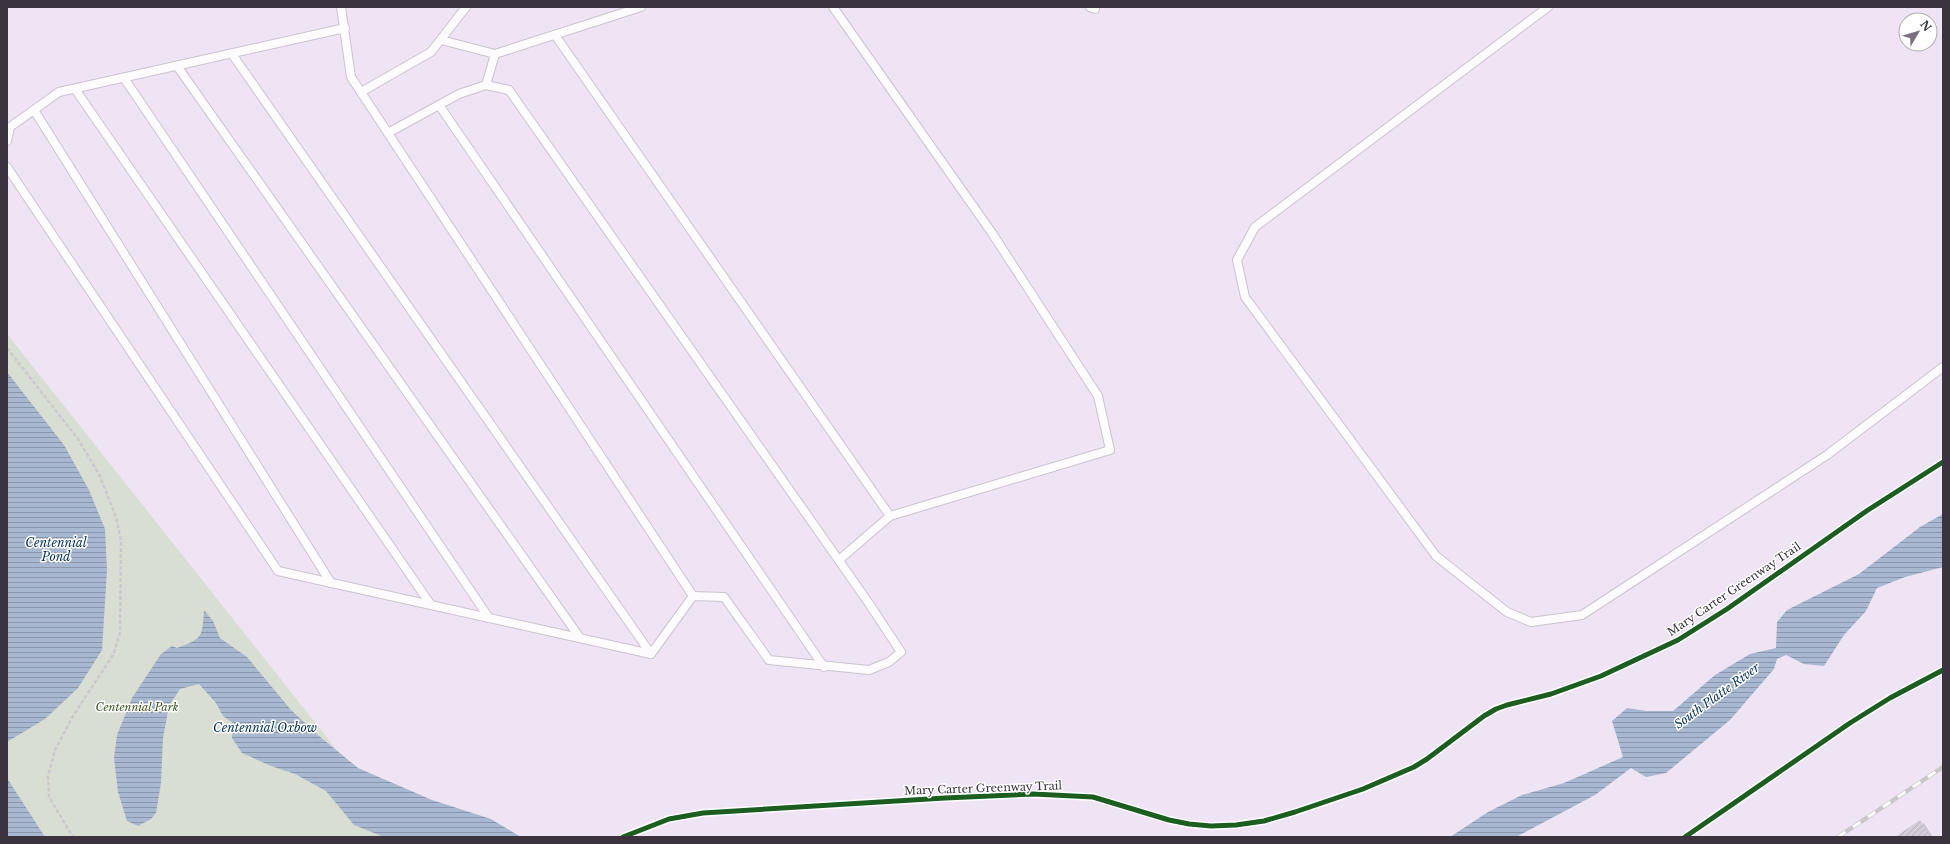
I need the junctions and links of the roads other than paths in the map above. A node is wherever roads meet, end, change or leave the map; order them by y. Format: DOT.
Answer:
graph roads {
  1 [pos="341,7"];
  2 [pos="466,7"];
  3 [pos="641,7"];
  4 [pos="833,7"];
  5 [pos="1548,7"];
  6 [pos="344,28"];
  7 [pos="555,35"];
  8 [pos="441,40"];
  9 [pos="232,54"];
  10 [pos="495,54"];
  11 [pos="177,66"];
  12 [pos="124,78"];
  13 [pos="486,85"];
  14 [pos="75,88"];
  15 [pos="361,92"];
  16 [pos="439,105"];
  17 [pos="34,110"];
  18 [pos="388,133"];
  19 [pos="7,141"];
  20 [pos="7,167"];
  21 [pos="1943,367"];
  22 [pos="890,516"];
  23 [pos="839,560"];
  24 [pos="331,583"];
  25 [pos="693,596"];
  26 [pos="431,605"];
  27 [pos="489,618"];
  28 [pos="580,638"];
  29 [pos="651,654"];
  30 [pos="824,667"];
  1 -- 6 [label="lane"];
  2 -- 8 [label="lane"];
  3 -- 7 [label="lane"];
  4 -- 22 [label="lane"];
  5 -- 21 [label="lane"];
  6 -- 9 [label="lane"];
  6 -- 15 [label="lane"];
  7 -- 10 [label="lane"];
  7 -- 22 [label="lane"];
  8 -- 10 [label="lane"];
  8 -- 15 [label="lane"];
  9 -- 11 [label="lane"];
  9 -- 29 [label="lane"];
  10 -- 13 [label="lane"];
  11 -- 12 [label="lane"];
  11 -- 28 [label="lane"];
  12 -- 14 [label="lane"];
  12 -- 27 [label="lane"];
  13 -- 16 [label="lane"];
  13 -- 23 [label="lane"];
  14 -- 17 [label="lane"];
  14 -- 26 [label="lane"];
  15 -- 18 [label="lane"];
  16 -- 18 [label="lane"];
  16 -- 30 [label="lane"];
  17 -- 19 [label="lane"];
  17 -- 24 [label="lane"];
  18 -- 25 [label="lane"];
  20 -- 24 [label="lane"];
  22 -- 23 [label="lane"];
  23 -- 30 [label="lane"];
  24 -- 26 [label="lane"];
  25 -- 29 [label="lane"];
  25 -- 30 [label="lane"];
  26 -- 27 [label="lane"];
  27 -- 28 [label="lane"];
  28 -- 29 [label="lane"];
}
